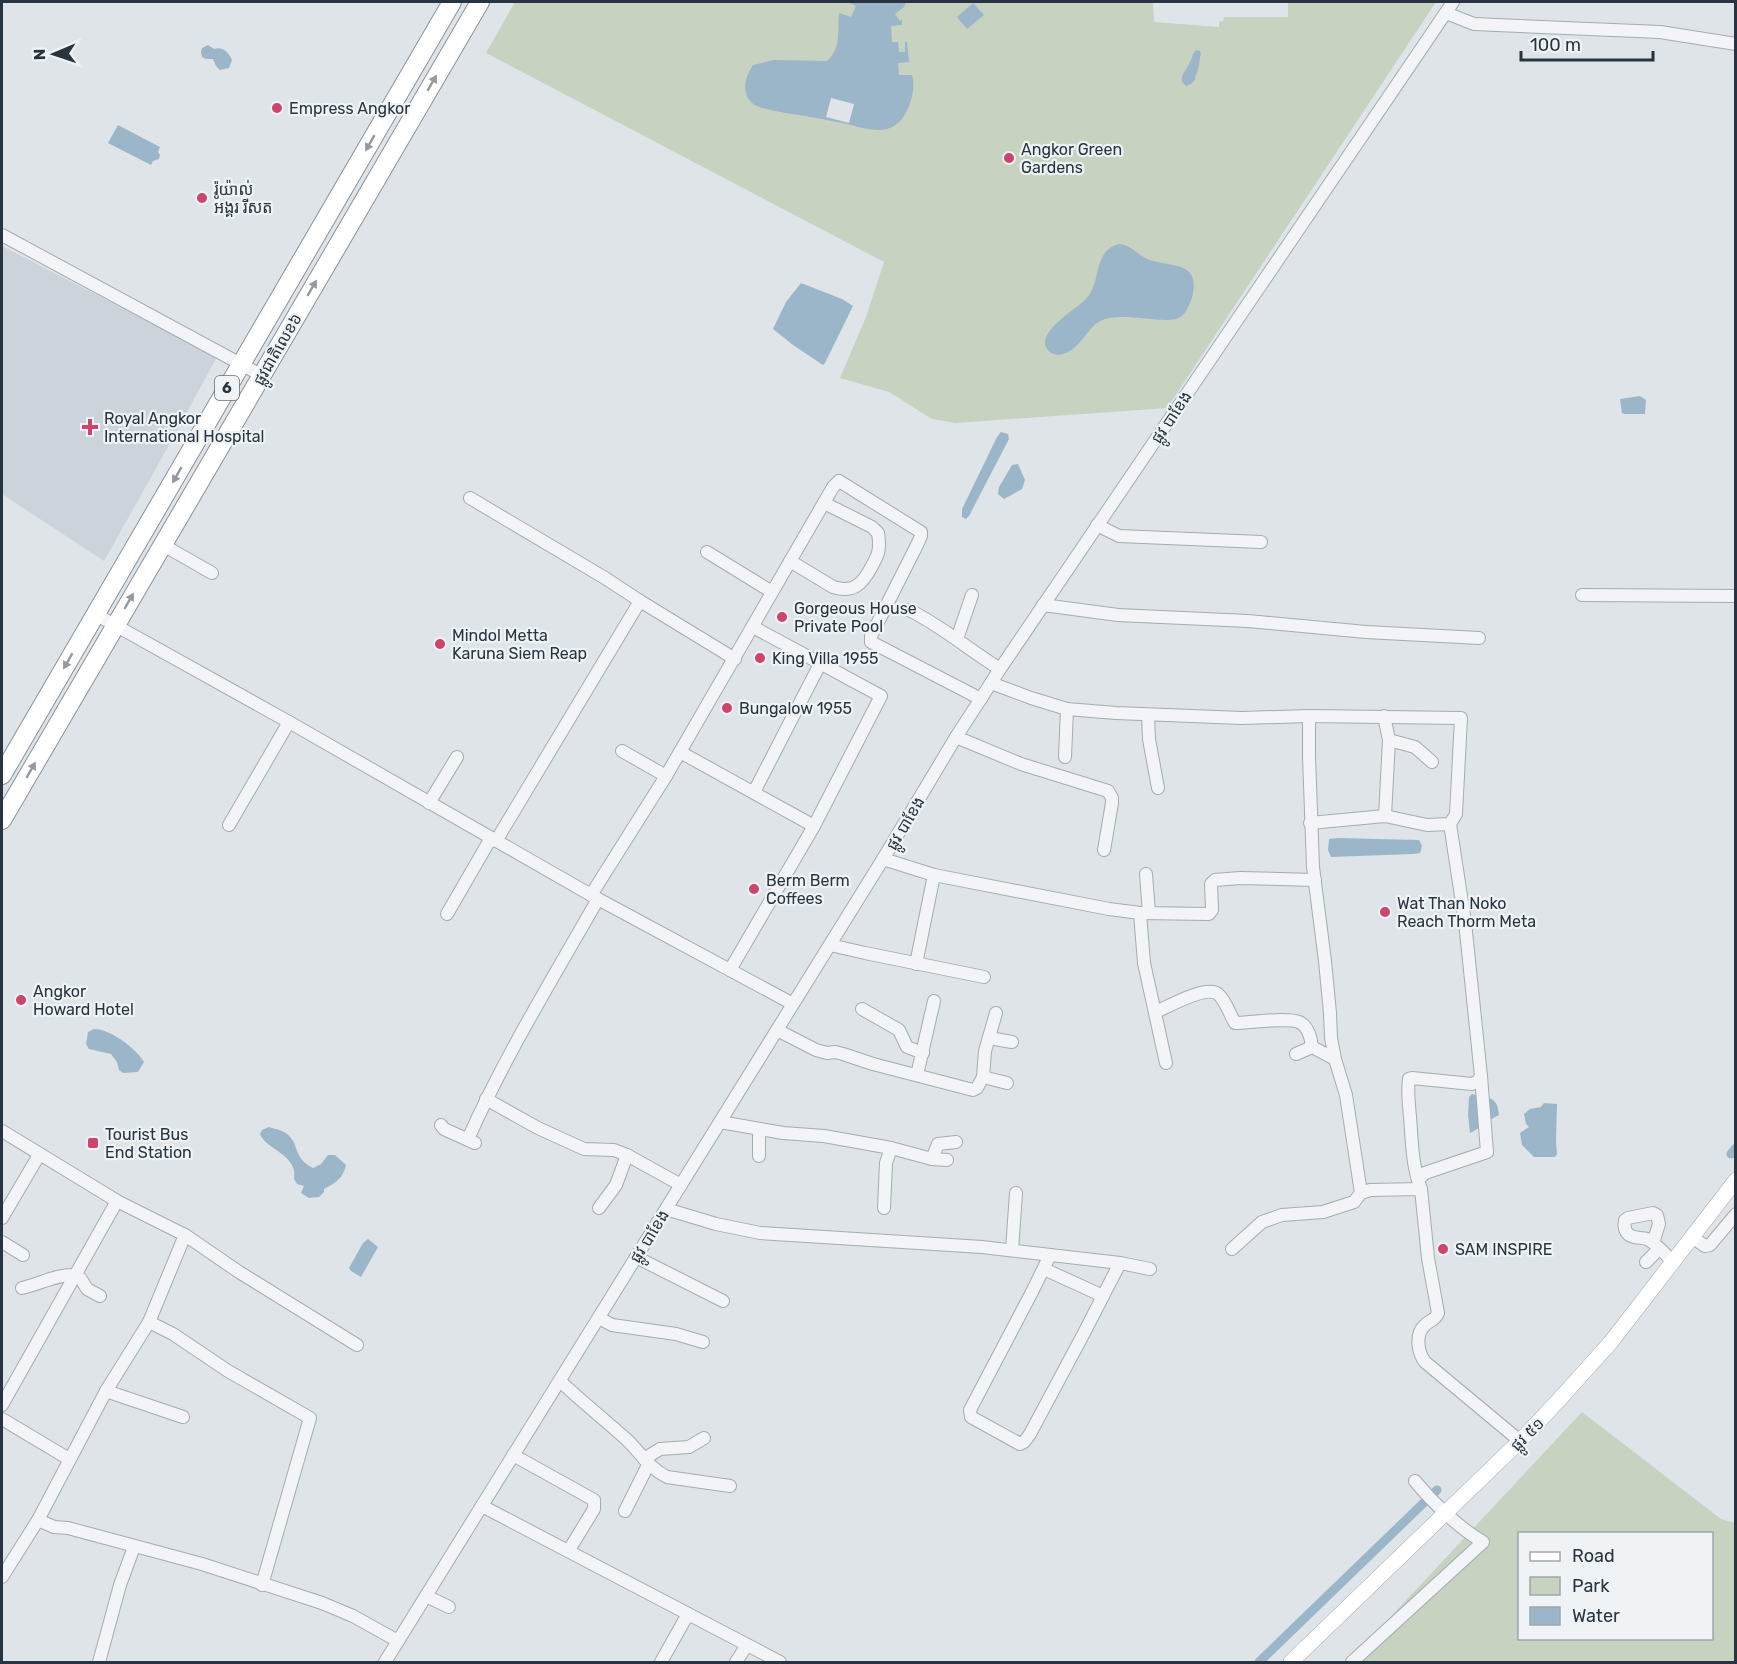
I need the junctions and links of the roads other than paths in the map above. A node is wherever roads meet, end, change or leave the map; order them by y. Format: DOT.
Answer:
graph roads {
  1 [pos="452,2"];
  2 [pos="480,2"];
  3 [pos="1453,2"];
  4 [pos="1446,13"];
  5 [pos="1736,44"];
  6 [pos="2,235"];
  7 [pos="242,363"];
  8 [pos="261,375"];
  9 [pos="470,498"];
  10 [pos="824,503"];
  11 [pos="1097,525"];
  12 [pos="1261,542"];
  13 [pos="163,545"];
  14 [pos="707,552"];
  15 [pos="790,561"];
  16 [pos="212,573"];
  17 [pos="1736,584"];
  18 [pos="771,592"];
  19 [pos="972,595"];
  20 [pos="1582,595"];
  21 [pos="1735,596"];
  22 [pos="640,601"];
  23 [pos="1043,605"];
  24 [pos="909,610"];
  25 [pos="95,615"];
  26 [pos="115,626"];
  27 [pos="753,627"];
  28 [pos="1479,638"];
  29 [pos="957,639"];
  30 [pos="735,659"];
  31 [pos="820,664"];
  32 [pos="1000,669"];
  33 [pos="991,683"];
  34 [pos="981,699"];
  35 [pos="1067,709"];
  36 [pos="1148,715"];
  37 [pos="1309,716"];
  38 [pos="1384,716"];
  39 [pos="289,722"];
  40 [pos="956,737"];
  41 [pos="1389,740"];
  42 [pos="622,751"];
  43 [pos="680,752"];
  44 [pos="457,757"];
  45 [pos="1065,757"];
  46 [pos="1432,762"];
  47 [pos="2,775"];
  48 [pos="666,776"];
  49 [pos="1158,788"];
  50 [pos="754,792"];
  51 [pos="429,803"];
  52 [pos="1385,816"];
  53 [pos="2,820"];
  54 [pos="1310,823"];
  55 [pos="1450,824"];
  56 [pos="229,825"];
  57 [pos="814,826"];
  58 [pos="494,839"];
  59 [pos="1104,850"];
  60 [pos="883,859"];
  61 [pos="1146,874"];
  62 [pos="934,875"];
  63 [pos="1315,880"];
  64 [pos="595,897"];
  65 [pos="1145,913"];
  66 [pos="447,914"];
  67 [pos="830,945"];
  68 [pos="916,964"];
  69 [pos="730,970"];
  70 [pos="984,977"];
  71 [pos="934,1001"];
  72 [pos="793,1004"];
  73 [pos="862,1009"];
  74 [pos="1156,1012"];
  75 [pos="996,1013"];
  76 [pos="777,1030"];
  77 [pos="988,1038"];
  78 [pos="1012,1042"];
  79 [pos="1312,1047"];
  80 [pos="923,1053"];
  81 [pos="1296,1053"];
  82 [pos="1335,1059"];
  83 [pos="1166,1063"];
  84 [pos="918,1075"];
  85 [pos="1481,1076"];
  86 [pos="983,1077"];
  87 [pos="1007,1083"];
  88 [pos="486,1099"];
  89 [pos="720,1122"];
  90 [pos="441,1125"];
  91 [pos="759,1129"];
  92 [pos="2,1131"];
  93 [pos="956,1142"];
  94 [pos="891,1148"];
  95 [pos="39,1155"];
  96 [pos="627,1155"];
  97 [pos="759,1156"];
  98 [pos="932,1159"];
  99 [pos="947,1160"];
  100 [pos="1736,1180"];
  101 [pos="681,1185"];
  102 [pos="1419,1185"];
  103 [pos="1016,1193"];
  104 [pos="1361,1193"];
  105 [pos="117,1201"];
  106 [pos="599,1208"];
  107 [pos="884,1208"];
  108 [pos="666,1209"];
  109 [pos="1730,1210"];
  110 [pos="2,1218"];
  111 [pos="185,1235"];
  112 [pos="2,1242"];
  113 [pos="1232,1249"];
  114 [pos="1012,1250"];
  115 [pos="22,1255"];
  116 [pos="1050,1255"];
  117 [pos="636,1257"];
  118 [pos="1646,1262"];
  119 [pos="1673,1262"];
  120 [pos="1120,1263"];
  121 [pos="1044,1269"];
  122 [pos="1150,1269"];
  123 [pos="75,1275"];
  124 [pos="22,1288"];
  125 [pos="100,1296"];
  126 [pos="1103,1296"];
  127 [pos="723,1301"];
  128 [pos="599,1318"];
  129 [pos="149,1322"];
  130 [pos="703,1342"];
  131 [pos="357,1345"];
  132 [pos="560,1381"];
  133 [pos="106,1391"];
  134 [pos="2,1405"];
  135 [pos="183,1418"];
  136 [pos="2,1419"];
  137 [pos="704,1438"];
  138 [pos="1520,1441"];
  139 [pos="513,1455"];
  140 [pos="69,1460"];
  141 [pos="646,1462"];
  142 [pos="1415,1481"];
  143 [pos="730,1486"];
  144 [pos="482,1506"];
  145 [pos="625,1511"];
  146 [pos="1448,1514"];
  147 [pos="38,1520"];
  148 [pos="134,1547"];
  149 [pos="569,1550"];
  150 [pos="2,1577"];
  151 [pos="262,1585"];
  152 [pos="426,1596"];
  153 [pos="449,1607"];
  154 [pos="688,1614"];
  155 [pos="398,1641"];
  156 [pos="747,1645"];
  157 [pos="99,1662"];
  158 [pos="385,1662"];
  159 [pos="660,1662"];
  160 [pos="736,1662"];
  161 [pos="780,1662"];
  162 [pos="1291,1662"];
  163 [pos="1352,1662"];
  1 -- 7 [label="highway, ផ្លូវជាតិលេខ៦ / 6, one-way"];
  8 -- 2 [label="highway, ផ្លូវជាតិលេខ៦ / 6, one-way"];
  3 -- 4 [label="street, ផ្លូវ បាខែង"];
  4 -- 5 [label="street"];
  4 -- 11 [label="street, ផ្លូវ បាខែង"];
  6 -- 7 [label="street"];
  7 -- 8 [label="street"];
  7 -- 25 [label="highway, ផ្លូវជាតិលេខ៦ / 6, one-way"];
  8 -- 13 [label="highway, ផ្លូវជាតិលេខ៦ / 6"];
  9 -- 22 [label="street"];
  10 -- 15 [label="street"];
  10 -- 15 [label="street"];
  10 -- 34 [label="street"];
  11 -- 12 [label="street"];
  11 -- 23 [label="street, ផ្លូវ បាខែង"];
  13 -- 16 [label="street"];
  26 -- 13 [label="highway, ផ្លូវជាតិលេខ៦ / 6, one-way"];
  14 -- 18 [label="street"];
  15 -- 18 [label="street"];
  17 -- 21 [label="street"];
  18 -- 27 [label="street"];
  19 -- 29 [label="street"];
  20 -- 21 [label="street"];
  22 -- 30 [label="street"];
  22 -- 58 [label="street"];
  23 -- 28 [label="street"];
  23 -- 32 [label="street, ផ្លូវ បាខែង"];
  24 -- 29 [label="street"];
  25 -- 26 [label="street"];
  25 -- 47 [label="highway, ផ្លូវជាតិលេខ៦ / 6, one-way"];
  26 -- 39 [label="street"];
  53 -- 26 [label="highway, ផ្លូវជាតិលេខ៦ / 6, one-way"];
  27 -- 30 [label="street"];
  27 -- 31 [label="street"];
  29 -- 32 [label="street"];
  30 -- 43 [label="street"];
  31 -- 50 [label="street"];
  31 -- 57 [label="street"];
  32 -- 33 [label="street, ផ្លូវ បាខែង"];
  33 -- 34 [label="street, ផ្លូវ បាខែង"];
  33 -- 35 [label="street"];
  34 -- 40 [label="street, ផ្លូវ បាខែង"];
  35 -- 36 [label="street"];
  35 -- 45 [label="street"];
  36 -- 37 [label="street"];
  36 -- 49 [label="street"];
  37 -- 38 [label="street"];
  37 -- 54 [label="street"];
  38 -- 41 [label="street"];
  38 -- 55 [label="street"];
  39 -- 51 [label="street"];
  39 -- 56 [label="street"];
  40 -- 59 [label="street"];
  40 -- 60 [label="street, ផ្លូវ បាខែង"];
  41 -- 46 [label="street"];
  41 -- 52 [label="street"];
  42 -- 48 [label="street"];
  43 -- 48 [label="street"];
  43 -- 50 [label="street"];
  44 -- 51 [label="street"];
  48 -- 64 [label="street"];
  50 -- 57 [label="street"];
  51 -- 58 [label="street"];
  52 -- 54 [label="street"];
  52 -- 55 [label="street"];
  54 -- 63 [label="street"];
  55 -- 85 [label="street"];
  57 -- 69 [label="street"];
  58 -- 64 [label="street"];
  58 -- 66 [label="street"];
  60 -- 62 [label="street"];
  60 -- 67 [label="street, ផ្លូវ បាខែង"];
  61 -- 65 [label="street"];
  62 -- 65 [label="street"];
  62 -- 68 [label="street"];
  63 -- 65 [label="street"];
  63 -- 82 [label="street"];
  64 -- 69 [label="street"];
  64 -- 88 [label="street"];
  65 -- 74 [label="street"];
  67 -- 68 [label="street"];
  67 -- 72 [label="street, ផ្លូវ បាខែង"];
  68 -- 70 [label="street"];
  69 -- 72 [label="street"];
  71 -- 80 [label="street"];
  72 -- 76 [label="street, ផ្លូវ បាខែង"];
  73 -- 80 [label="street"];
  74 -- 79 [label="street"];
  74 -- 83 [label="street"];
  75 -- 77 [label="street"];
  76 -- 84 [label="street"];
  76 -- 89 [label="street, ផ្លូវ បាខែង"];
  77 -- 78 [label="street"];
  77 -- 86 [label="street"];
  79 -- 81 [label="street"];
  79 -- 82 [label="street"];
  80 -- 84 [label="street"];
  82 -- 104 [label="street"];
  84 -- 86 [label="street"];
  85 -- 102 [label="street"];
  85 -- 102 [label="street"];
  86 -- 87 [label="street"];
  88 -- 90 [label="street"];
  88 -- 96 [label="street"];
  89 -- 91 [label="street"];
  89 -- 101 [label="street, ផ្លូវ បាខែង"];
  91 -- 94 [label="street"];
  91 -- 97 [label="street"];
  92 -- 95 [label="street"];
  93 -- 98 [label="street"];
  94 -- 98 [label="street"];
  94 -- 107 [label="street"];
  95 -- 105 [label="street"];
  95 -- 110 [label="street"];
  96 -- 101 [label="street"];
  96 -- 106 [label="street"];
  98 -- 99 [label="street"];
  100 -- 109 [label="main road, ផ្លូវ ៥១"];
  101 -- 108 [label="street, ផ្លូវ បាខែង"];
  102 -- 104 [label="street"];
  102 -- 138 [label="street"];
  103 -- 114 [label="street"];
  104 -- 113 [label="street"];
  105 -- 111 [label="street"];
  105 -- 123 [label="street"];
  108 -- 114 [label="street"];
  108 -- 117 [label="street, ផ្លូវ បាខែង"];
  109 -- 119 [label="main road, ផ្លូវ ៥១"];
  111 -- 129 [label="street"];
  111 -- 131 [label="street"];
  112 -- 115 [label="street"];
  114 -- 116 [label="street"];
  116 -- 120 [label="street"];
  116 -- 121 [label="street"];
  117 -- 127 [label="street"];
  117 -- 128 [label="street, ផ្លូវ បាខែង"];
  118 -- 119 [label="street"];
  119 -- 138 [label="main road, ផ្លូវ ៥១"];
  120 -- 122 [label="street"];
  120 -- 126 [label="street"];
  121 -- 126 [label="street"];
  121 -- 126 [label="street"];
  123 -- 124 [label="street"];
  123 -- 125 [label="street"];
  123 -- 134 [label="street"];
  128 -- 130 [label="street"];
  128 -- 132 [label="street, ផ្លូវ បាខែង"];
  129 -- 133 [label="street"];
  129 -- 151 [label="street"];
  132 -- 139 [label="street, ផ្លូវ បាខែង"];
  132 -- 141 [label="street"];
  133 -- 135 [label="street"];
  133 -- 140 [label="street"];
  136 -- 140 [label="street"];
  137 -- 141 [label="street"];
  138 -- 146 [label="main road, ផ្លូវ ៥១"];
  139 -- 144 [label="street, ផ្លូវ បាខែង"];
  139 -- 149 [label="street"];
  140 -- 147 [label="street"];
  141 -- 143 [label="street"];
  141 -- 145 [label="street"];
  142 -- 146 [label="street"];
  144 -- 149 [label="street"];
  144 -- 152 [label="street, ផ្លូវ បាខែង"];
  146 -- 162 [label="main road, ផ្លូវ ៥១"];
  146 -- 163 [label="street"];
  147 -- 148 [label="street"];
  147 -- 150 [label="street"];
  148 -- 151 [label="street"];
  148 -- 157 [label="street"];
  149 -- 154 [label="street"];
  151 -- 155 [label="street"];
  152 -- 153 [label="street"];
  152 -- 155 [label="street, ផ្លូវ បាខែង"];
  154 -- 156 [label="street"];
  154 -- 159 [label="street"];
  155 -- 158 [label="street, ផ្លូវ បាខែង"];
  156 -- 160 [label="street"];
  156 -- 161 [label="street"];
}
